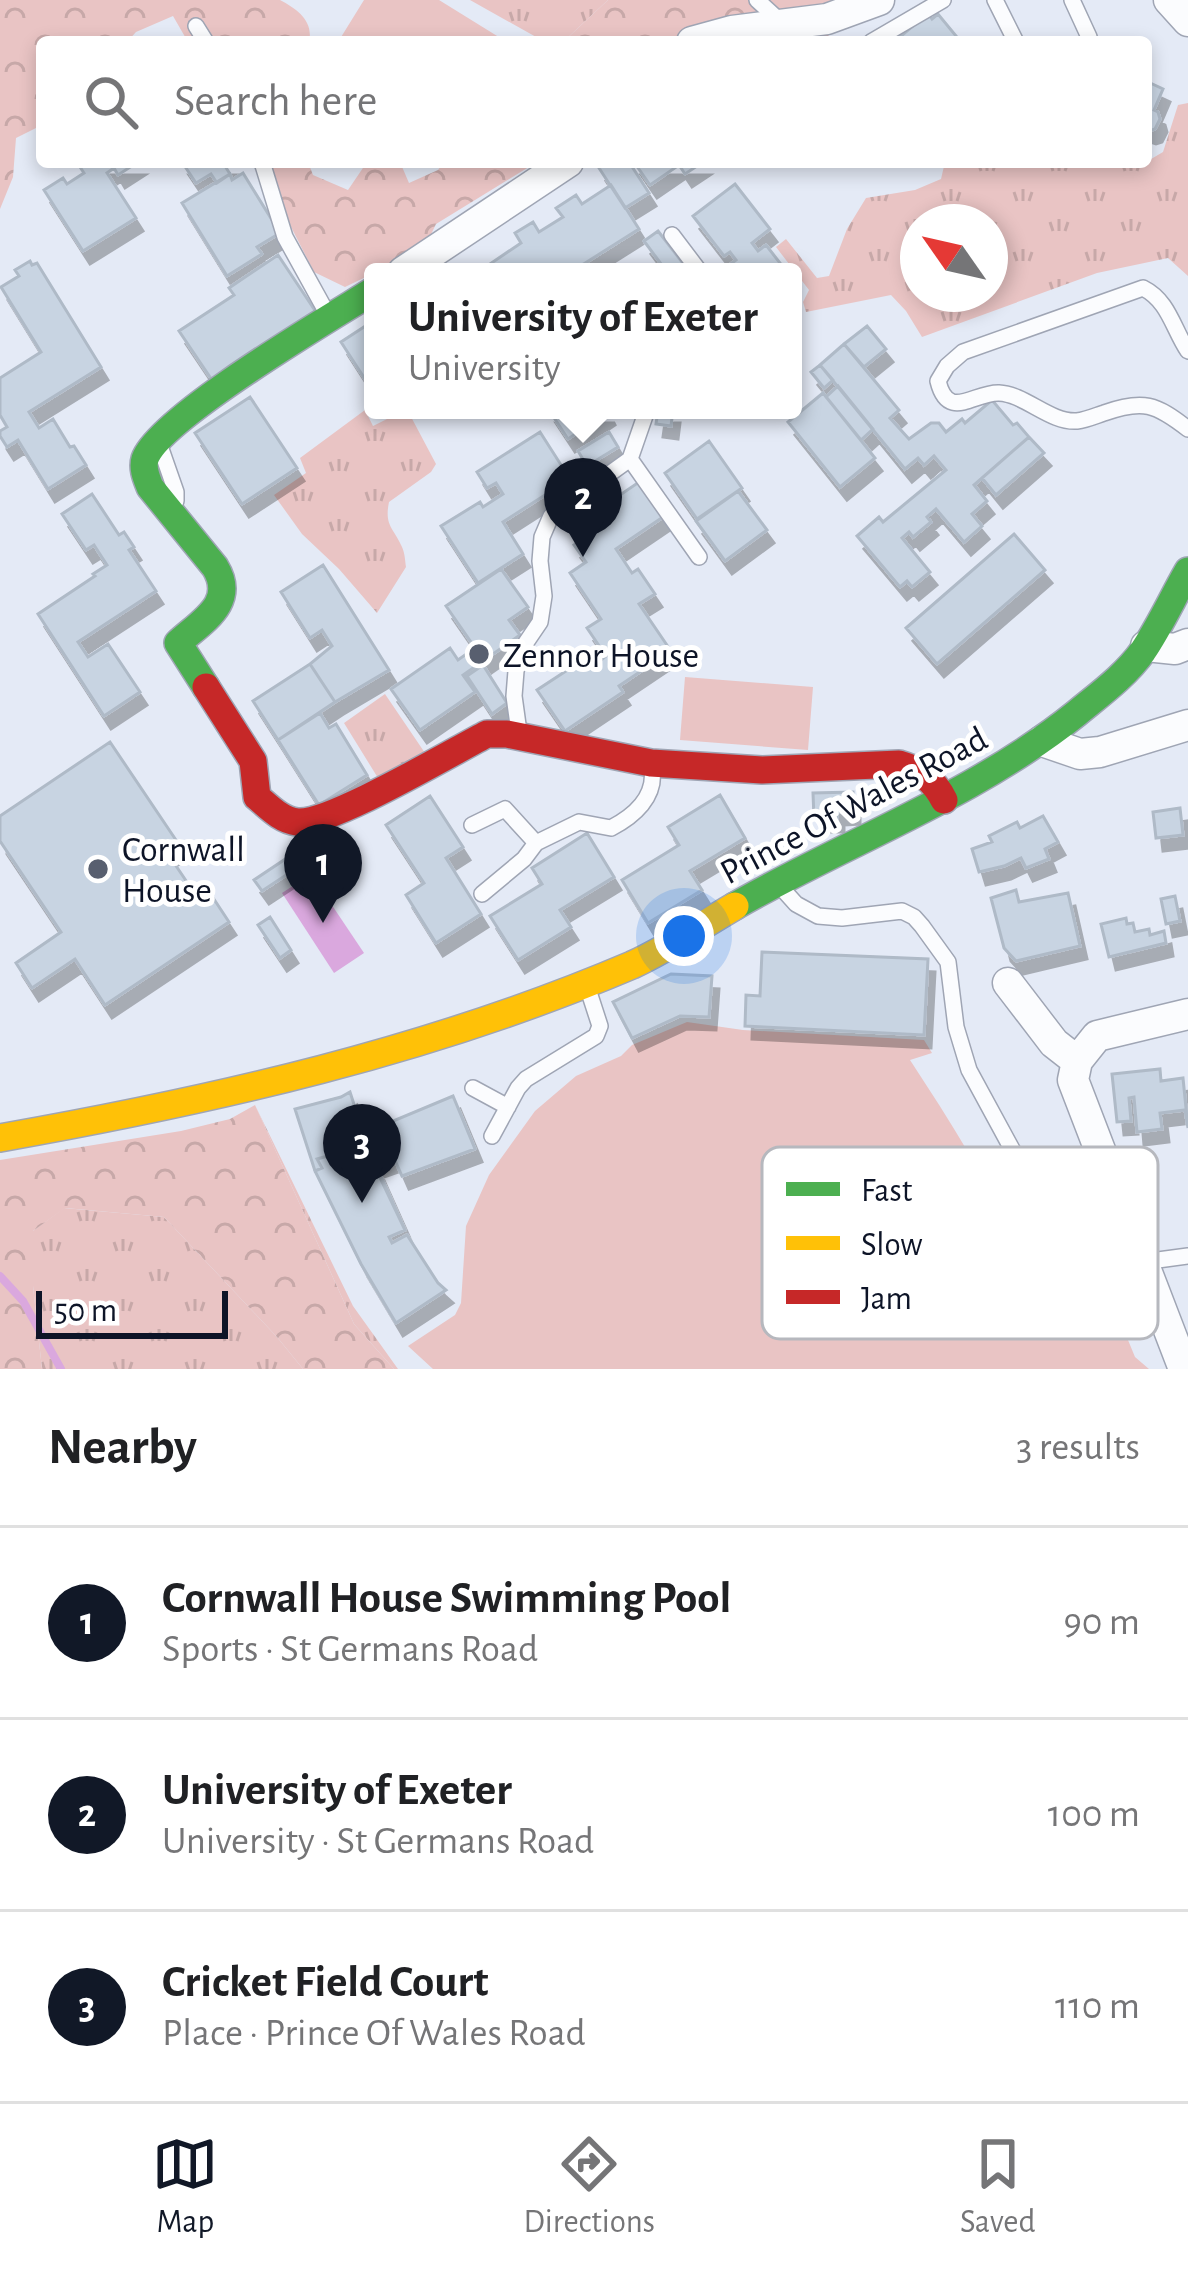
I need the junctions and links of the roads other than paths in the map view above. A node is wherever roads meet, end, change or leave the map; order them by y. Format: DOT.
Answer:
graph roads {
  1 [pos="757,0"];
  2 [pos="879,0"];
  3 [pos="943,0"];
  4 [pos="995,0"];
  5 [pos="1072,0"];
  6 [pos="1169,0"];
  7 [pos="1188,21"];
  8 [pos="784,25"];
  9 [pos="196,26"];
  10 [pos="202,36"];
  11 [pos="714,36"];
  12 [pos="881,36"];
  13 [pos="1013,36"];
  14 [pos="1089,36"];
  15 [pos="264,168"];
  16 [pos="559,168"];
  17 [pos="671,235"];
  18 [pos="416,263"];
  19 [pos="693,263"];
  20 [pos="364,297"];
  21 [pos="331,319"];
  22 [pos="1188,351"];
  23 [pos="643,419"];
  24 [pos="1188,429"];
  25 [pos="631,459"];
  26 [pos="699,557"];
  27 [pos="1188,571"];
  28 [pos="1188,644"];
  29 [pos="1146,646"];
  30 [pos="1186,725"];
  31 [pos="520,736"];
  32 [pos="1042,741"];
  33 [pos="651,763"];
  34 [pos="944,800"];
  35 [pos="472,825"];
  36 [pos="536,844"];
  37 [pos="776,882"];
  38 [pos="482,894"];
  39 [pos="586,983"];
  40 [pos="1008,983"];
  41 [pos="1188,1014"];
  42 [pos="1076,1061"];
  43 [pos="473,1088"];
  44 [pos="508,1107"];
  45 [pos="493,1136"];
  46 [pos="0,1138"];
  47 [pos="1011,1147"];
  48 [pos="1098,1147"];
  49 [pos="1188,1256"];
  50 [pos="1158,1260"];
  51 [pos="1158,1301"];
  52 [pos="1184,1369"];
  1 -- 8 [label="lane"];
  2 -- 8 [label="street"];
  3 -- 12 [label="lane"];
  4 -- 13 [label="lane"];
  5 -- 14 [label="lane"];
  6 -- 7 [label="street"];
  8 -- 11 [label="street"];
  9 -- 10 [label="lane"];
  15 -- 21 [label="lane"];
  16 -- 18 [label="street"];
  17 -- 19 [label="lane"];
  20 -- 21 [label="street"];
  21 -- 31 [label="street"];
  22 -- 24 [label="lane"];
  23 -- 25 [label="lane"];
  25 -- 26 [label="lane"];
  25 -- 31 [label="lane"];
  27 -- 29 [label="street, Prince Of Wales Road"];
  28 -- 29 [label="street"];
  29 -- 32 [label="street, Prince Of Wales Road"];
  30 -- 32 [label="street"];
  31 -- 33 [label="street"];
  32 -- 34 [label="street, Prince Of Wales Road"];
  33 -- 34 [label="street"];
  33 -- 36 [label="lane"];
  34 -- 37 [label="street, Prince Of Wales Road"];
  35 -- 36 [label="lane"];
  36 -- 38 [label="lane"];
  37 -- 39 [label="street, Prince Of Wales Road"];
  37 -- 47 [label="lane"];
  39 -- 44 [label="lane"];
  39 -- 46 [label="street, Prince Of Wales Road"];
  40 -- 42 [label="street"];
  41 -- 42 [label="street"];
  42 -- 48 [label="street"];
  43 -- 44 [label="lane"];
  44 -- 45 [label="lane"];
  49 -- 50 [label="lane"];
  51 -- 52 [label="street"];
}
